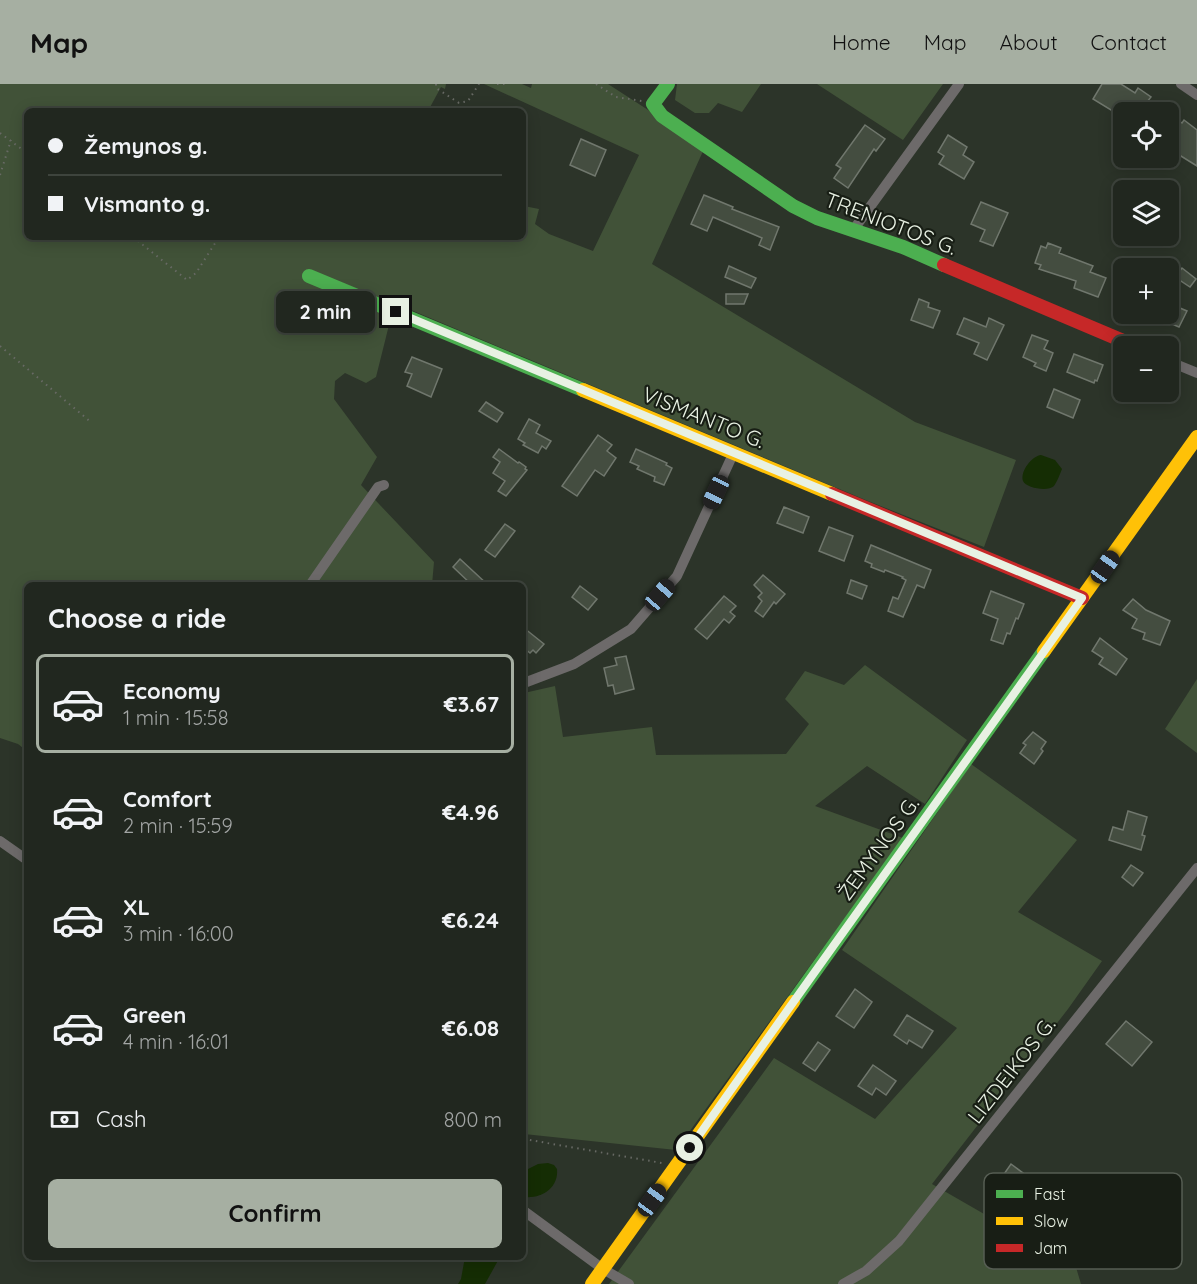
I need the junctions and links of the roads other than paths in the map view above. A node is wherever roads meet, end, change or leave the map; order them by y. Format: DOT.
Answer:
graph roads {
  1 [pos="668,84"];
  2 [pos="959,84"];
  3 [pos="1181,84"];
  4 [pos="1197,96"];
  5 [pos="854,229"];
  6 [pos="309,276"];
  7 [pos="1113,337"];
  8 [pos="1179,366"];
  9 [pos="1197,373"];
  10 [pos="1197,437"];
  11 [pos="734,452"];
  12 [pos="384,485"];
  13 [pos="312,582"];
  14 [pos="1082,598"];
  15 [pos="526,682"];
  16 [pos="0,840"];
  17 [pos="24,858"];
  18 [pos="1197,868"];
  19 [pos="526,1212"];
  20 [pos="603,1269"];
  21 [pos="592,1284"];
  22 [pos="629,1284"];
  23 [pos="843,1284"];
  1 -- 5 [label="street, TRENIOTOS G."];
  2 -- 5 [label="street"];
  3 -- 4 [label="street"];
  5 -- 7 [label="street, TRENIOTOS G."];
  6 -- 11 [label="street, VISMANTO G."];
  8 -- 9 [label="street"];
  10 -- 14 [label="street, ŽEMYNOS G."];
  11 -- 14 [label="street, VISMANTO G."];
  11 -- 15 [label="street"];
  12 -- 13 [label="street"];
  14 -- 20 [label="street, ŽEMYNOS G."];
  16 -- 17 [label="street"];
  18 -- 23 [label="street, LIZDEIKOS G."];
  19 -- 20 [label="street"];
  20 -- 21 [label="street, ŽEMYNOS G."];
  20 -- 22 [label="street"];
}
